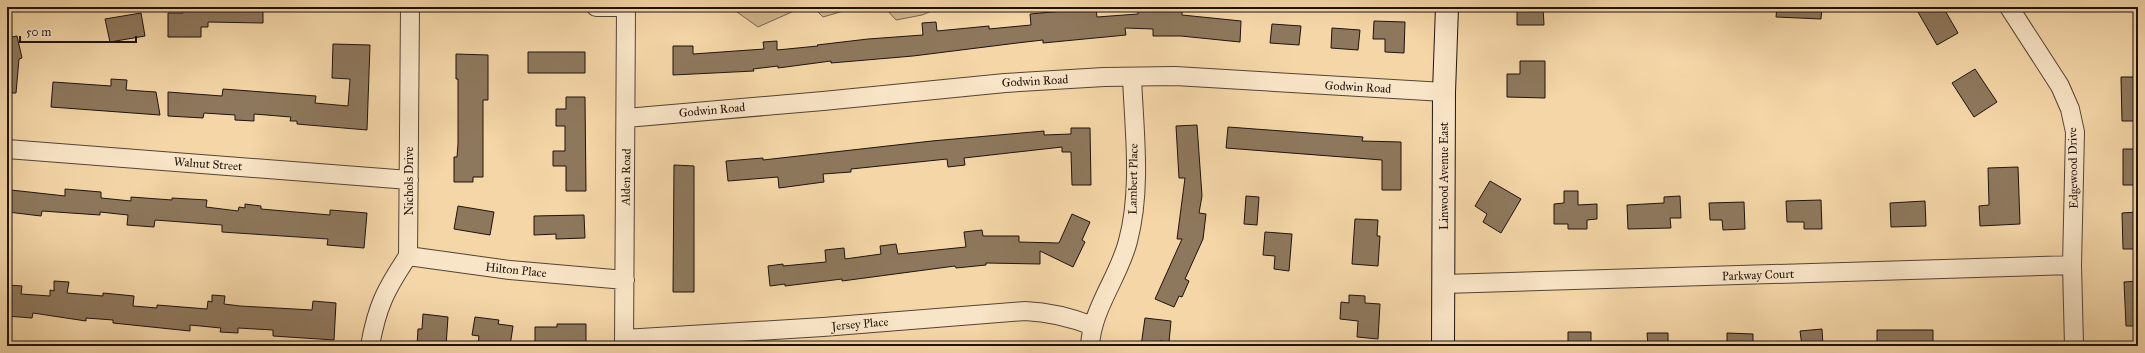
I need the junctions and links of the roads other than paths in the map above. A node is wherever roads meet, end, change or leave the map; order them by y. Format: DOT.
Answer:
graph roads {
  1 [pos="410,7"];
  2 [pos="596,7"];
  3 [pos="626,7"];
  4 [pos="1447,7"];
  5 [pos="2009,7"];
  6 [pos="1132,77"];
  7 [pos="1444,92"];
  8 [pos="626,118"];
  9 [pos="7,149"];
  10 [pos="409,180"];
  11 [pos="408,256"];
  12 [pos="2072,265"];
  13 [pos="625,280"];
  14 [pos="1444,284"];
  15 [pos="1093,326"];
  16 [pos="624,343"];
  17 [pos="370,346"];
  18 [pos="1090,346"];
  19 [pos="1443,346"];
  20 [pos="2074,346"];
  1 -- 10 [label="street, Nichols Drive"];
  2 -- 3 [label="street"];
  3 -- 8 [label="street, Alden Road"];
  4 -- 7 [label="main road, Linwood Avenue East"];
  5 -- 12 [label="street, Edgewood Drive"];
  6 -- 7 [label="street, Godwin Road"];
  6 -- 8 [label="street, Godwin Road"];
  6 -- 15 [label="street, Lambert Place"];
  7 -- 14 [label="main road, Linwood Avenue East"];
  8 -- 13 [label="street, Alden Road"];
  9 -- 10 [label="street, Walnut Street"];
  10 -- 11 [label="street, Nichols Drive"];
  11 -- 13 [label="street, Hilton Place"];
  11 -- 17 [label="street"];
  12 -- 14 [label="street, Parkway Court"];
  12 -- 20 [label="street, Edgewood Drive"];
  13 -- 16 [label="street, Alden Road"];
  14 -- 19 [label="main road, Linwood Avenue East"];
  15 -- 16 [label="street, Jersey Place"];
  15 -- 18 [label="street, Lambert Place"];
}
